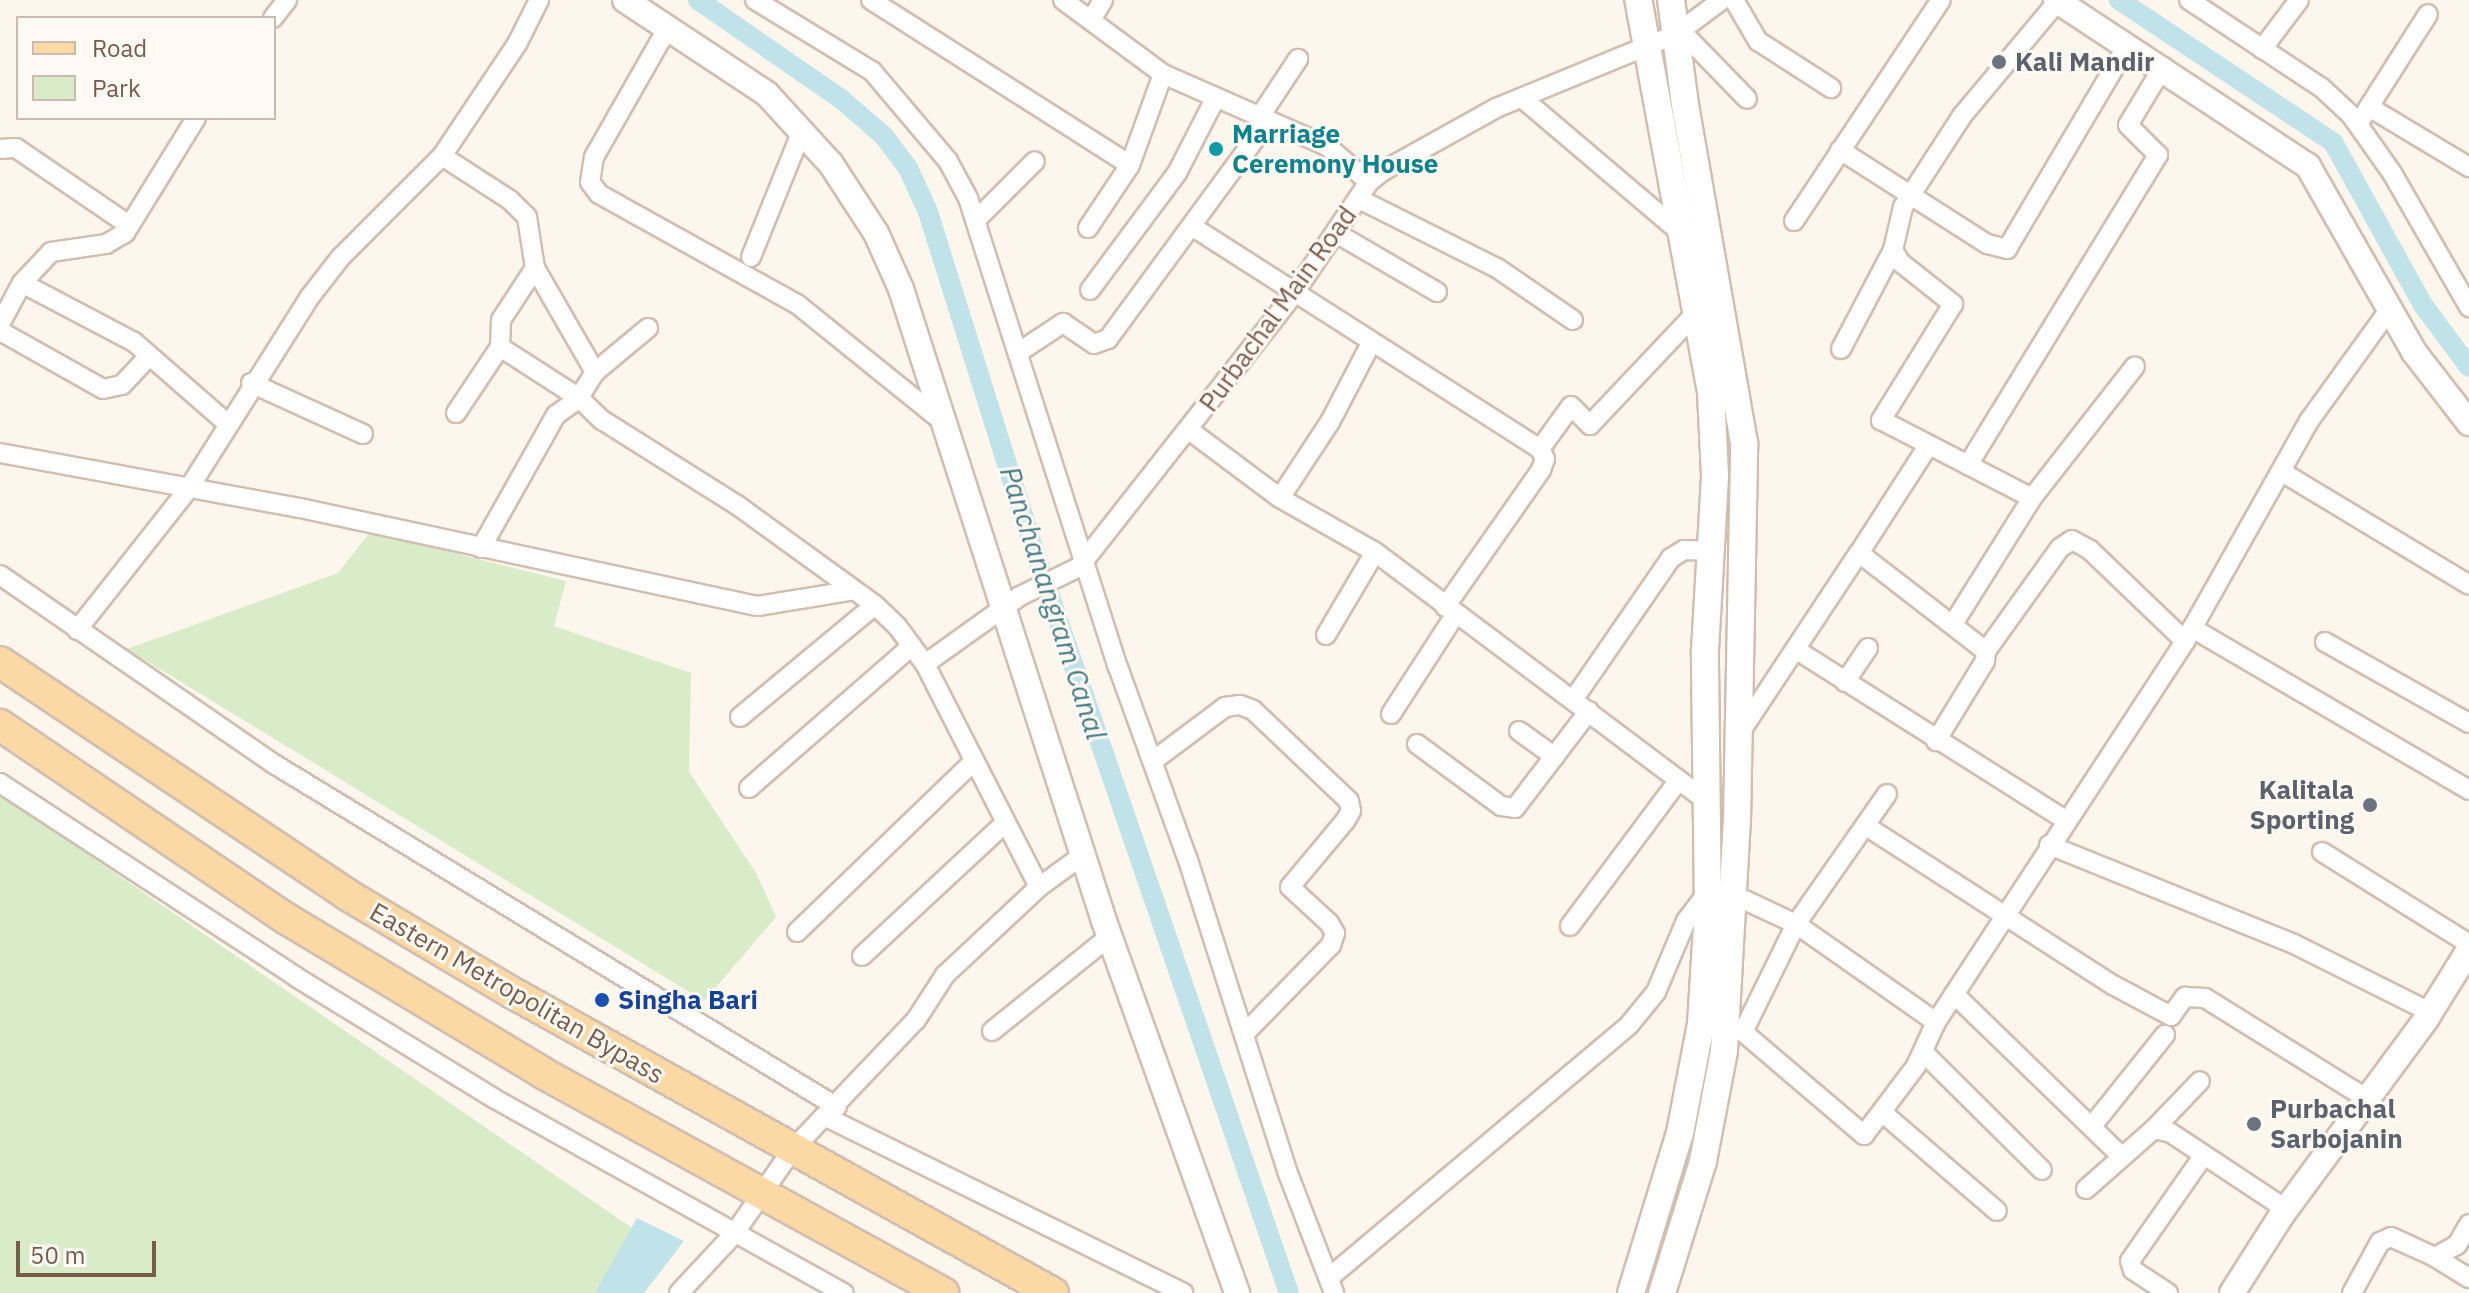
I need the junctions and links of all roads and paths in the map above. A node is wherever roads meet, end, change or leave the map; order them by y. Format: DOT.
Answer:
graph roads {
  1 [pos="287,0"];
  2 [pos="539,0"];
  3 [pos="625,0"];
  4 [pos="755,0"];
  5 [pos="871,0"];
  6 [pos="1063,0"];
  7 [pos="1103,0"];
  8 [pos="1638,0"];
  9 [pos="1671,0"];
  10 [pos="1722,0"];
  11 [pos="1734,0"];
  12 [pos="1941,0"];
  13 [pos="2189,0"];
  14 [pos="2299,0"];
  15 [pos="2057,1"];
  16 [pos="778,7"];
  17 [pos="2428,14"];
  18 [pos="275,16"];
  19 [pos="1091,20"];
  20 [pos="667,29"];
  21 [pos="1678,32"];
  22 [pos="2128,44"];
  23 [pos="1646,47"];
  24 [pos="2262,49"];
  25 [pos="1298,59"];
  26 [pos="2163,67"];
  27 [pos="1163,74"];
  28 [pos="1831,88"];
  29 [pos="1522,98"];
  30 [pos="1215,99"];
  31 [pos="1747,99"];
  32 [pos="2369,107"];
  33 [pos="195,120"];
  34 [pos="1264,120"];
  35 [pos="2358,124"];
  36 [pos="802,131"];
  37 [pos="0,149"];
  38 [pos="1840,150"];
  39 [pos="442,156"];
  40 [pos="1035,161"];
  41 [pos="1130,165"];
  42 [pos="2469,167"];
  43 [pos="1369,182"];
  44 [pos="1910,194"];
  45 [pos="1359,199"];
  46 [pos="976,220"];
  47 [pos="1794,221"];
  48 [pos="129,225"];
  49 [pos="1193,227"];
  50 [pos="1088,228"];
  51 [pos="1679,231"];
  52 [pos="1336,233"];
  53 [pos="1893,250"];
  54 [pos="751,257"];
  55 [pos="535,268"];
  56 [pos="22,283"];
  57 [pos="1090,290"];
  58 [pos="1437,292"];
  59 [pos="1293,295"];
  60 [pos="2469,307"];
  61 [pos="2389,310"];
  62 [pos="1694,315"];
  63 [pos="1573,320"];
  64 [pos="0,324"];
  65 [pos="648,328"];
  66 [pos="0,331"];
  67 [pos="1370,345"];
  68 [pos="500,347"];
  69 [pos="1841,349"];
  70 [pos="1019,352"];
  71 [pos="149,356"];
  72 [pos="2135,366"];
  73 [pos="595,372"];
  74 [pos="251,383"];
  75 [pos="579,398"];
  76 [pos="456,413"];
  77 [pos="943,422"];
  78 [pos="2469,423"];
  79 [pos="228,424"];
  80 [pos="1189,430"];
  81 [pos="363,434"];
  82 [pos="1928,446"];
  83 [pos="1540,449"];
  84 [pos="0,453"];
  85 [pos="1968,465"];
  86 [pos="2282,472"];
  87 [pos="189,488"];
  88 [pos="1280,498"];
  89 [pos="2032,498"];
  90 [pos="481,548"];
  91 [pos="1712,551"];
  92 [pos="1375,552"];
  93 [pos="1859,553"];
  94 [pos="1086,558"];
  95 [pos="0,575"];
  96 [pos="2469,585"];
  97 [pos="850,591"];
  98 [pos="1011,601"];
  99 [pos="875,605"];
  100 [pos="1450,611"];
  101 [pos="1953,624"];
  102 [pos="77,630"];
  103 [pos="2188,634"];
  104 [pos="1326,635"];
  105 [pos="2325,642"];
  106 [pos="912,646"];
  107 [pos="1868,648"];
  108 [pos="1795,649"];
  109 [pos="1986,651"];
  110 [pos="0,662"];
  111 [pos="925,664"];
  112 [pos="1845,682"];
  113 [pos="1573,700"];
  114 [pos="1589,711"];
  115 [pos="1391,714"];
  116 [pos="740,717"];
  117 [pos="2469,723"];
  118 [pos="0,725"];
  119 [pos="1519,731"];
  120 [pos="1737,736"];
  121 [pos="1936,741"];
  122 [pos="1417,744"];
  123 [pos="1555,757"];
  124 [pos="974,761"];
  125 [pos="1153,761"];
  126 [pos="1678,781"];
  127 [pos="0,783"];
  128 [pos="749,788"];
  129 [pos="2469,790"];
  130 [pos="1887,794"];
  131 [pos="1708,802"];
  132 [pos="2065,820"];
  133 [pos="1004,824"];
  134 [pos="1866,826"];
  135 [pos="2049,845"];
  136 [pos="2322,852"];
  137 [pos="1083,855"];
  138 [pos="1039,887"];
  139 [pos="1707,893"];
  140 [pos="1734,895"];
  141 [pos="2005,915"];
  142 [pos="1796,924"];
  143 [pos="1570,926"];
  144 [pos="797,932"];
  145 [pos="1110,936"];
  146 [pos="2469,944"];
  147 [pos="2469,950"];
  148 [pos="862,956"];
  149 [pos="1954,994"];
  150 [pos="2430,1012"];
  151 [pos="1936,1022"];
  152 [pos="992,1031"];
  153 [pos="1244,1034"];
  154 [pos="2165,1035"];
  155 [pos="1924,1053"];
  156 [pos="2200,1081"];
  157 [pos="2367,1099"];
  158 [pos="833,1113"];
  159 [pos="1883,1113"];
  160 [pos="2092,1126"];
  161 [pos="2154,1129"];
  162 [pos="792,1150"];
  163 [pos="2204,1155"];
  164 [pos="2122,1157"];
  165 [pos="2042,1170"];
  166 [pos="2086,1189"];
  167 [pos="761,1194"];
  168 [pos="2286,1209"];
  169 [pos="1997,1211"];
  170 [pos="2469,1224"];
  171 [pos="734,1234"];
  172 [pos="2435,1257"];
  173 [pos="2469,1278"];
  174 [pos="1332,1285"];
  175 [pos="841,1292"];
  176 [pos="679,1293"];
  177 [pos="943,1293"];
  178 [pos="1053,1293"];
  179 [pos="1183,1293"];
  180 [pos="1237,1293"];
  181 [pos="1631,1293"];
  182 [pos="1662,1293"];
  183 [pos="2168,1293"];
  184 [pos="2232,1293"];
  185 [pos="2352,1293"];
  1 -- 18 [label="street"];
  2 -- 39 [label="street"];
  3 -- 20 [label="street"];
  4 -- 16 [label="street"];
  5 -- 41 [label="street"];
  6 -- 19 [label="street"];
  7 -- 19 [label="street"];
  8 -- 23 [label="main road"];
  9 -- 21 [label="main road"];
  10 -- 21 [label="street, Purbachal Main Road"];
  11 -- 28 [label="street"];
  12 -- 38 [label="street"];
  13 -- 24 [label="street"];
  14 -- 24 [label="street"];
  15 -- 22 [label="street"];
  15 -- 44 [label="street"];
  16 -- 46 [label="street"];
  17 -- 32 [label="street"];
  19 -- 27 [label="street"];
  20 -- 36 [label="street"];
  20 -- 77 [label="street"];
  21 -- 23 [label="street, Purbachal Main Road"];
  21 -- 31 [label="street"];
  21 -- 120 [label="main road"];
  22 -- 26 [label="street"];
  22 -- 44 [label="street"];
  23 -- 29 [label="street, Purbachal Main Road"];
  23 -- 51 [label="main road"];
  24 -- 35 [label="street"];
  25 -- 34 [label="street"];
  26 -- 61 [label="street"];
  26 -- 85 [label="street"];
  27 -- 30 [label="street"];
  27 -- 41 [label="street"];
  29 -- 43 [label="street, Purbachal Main Road"];
  29 -- 51 [label="street"];
  30 -- 34 [label="street"];
  30 -- 57 [label="street"];
  32 -- 35 [label="street"];
  32 -- 42 [label="street"];
  33 -- 48 [label="street"];
  34 -- 43 [label="street"];
  34 -- 49 [label="street"];
  35 -- 60 [label="street"];
  36 -- 54 [label="street"];
  36 -- 77 [label="street"];
  37 -- 48 [label="street"];
  38 -- 44 [label="street"];
  38 -- 47 [label="street"];
  39 -- 55 [label="street"];
  39 -- 74 [label="street"];
  40 -- 46 [label="street"];
  41 -- 50 [label="street"];
  43 -- 45 [label="street, Purbachal Main Road"];
  44 -- 53 [label="street"];
  45 -- 52 [label="street, Purbachal Main Road"];
  45 -- 63 [label="street"];
  46 -- 70 [label="street"];
  48 -- 56 [label="street"];
  49 -- 59 [label="street"];
  49 -- 70 [label="street"];
  51 -- 62 [label="main road"];
  52 -- 58 [label="street"];
  52 -- 59 [label="street, Purbachal Main Road"];
  53 -- 69 [label="street"];
  53 -- 82 [label="street"];
  55 -- 68 [label="street"];
  55 -- 73 [label="street"];
  56 -- 64 [label="street"];
  56 -- 71 [label="street"];
  59 -- 67 [label="street"];
  59 -- 80 [label="street, Purbachal Main Road"];
  61 -- 78 [label="street"];
  61 -- 86 [label="street"];
  62 -- 83 [label="street"];
  62 -- 91 [label="main road"];
  65 -- 73 [label="street"];
  66 -- 71 [label="street"];
  67 -- 83 [label="street"];
  67 -- 88 [label="street"];
  68 -- 75 [label="street"];
  68 -- 76 [label="street"];
  70 -- 94 [label="street"];
  71 -- 79 [label="street"];
  72 -- 89 [label="street"];
  73 -- 75 [label="street"];
  74 -- 79 [label="street"];
  74 -- 81 [label="street"];
  75 -- 90 [label="street"];
  75 -- 97 [label="street"];
  77 -- 98 [label="street"];
  79 -- 87 [label="street"];
  80 -- 88 [label="street"];
  80 -- 94 [label="street, Purbachal Main Road"];
  82 -- 85 [label="street"];
  82 -- 93 [label="street"];
  83 -- 100 [label="street"];
  84 -- 87 [label="street"];
  85 -- 89 [label="street"];
  86 -- 96 [label="street"];
  86 -- 103 [label="street"];
  87 -- 90 [label="street"];
  87 -- 102 [label="street"];
  88 -- 92 [label="street"];
  89 -- 101 [label="street"];
  90 -- 97 [label="street"];
  91 -- 113 [label="street"];
  91 -- 131 [label="main road"];
  92 -- 100 [label="street"];
  92 -- 104 [label="street"];
  93 -- 101 [label="street"];
  93 -- 108 [label="street"];
  94 -- 98 [label="street, Purbachal Main Road"];
  94 -- 125 [label="street"];
  95 -- 102 [label="street"];
  97 -- 99 [label="street"];
  98 -- 111 [label="street, Purbachal Main Road"];
  98 -- 137 [label="street"];
  99 -- 106 [label="street"];
  99 -- 116 [label="street"];
  100 -- 113 [label="street"];
  100 -- 115 [label="street"];
  101 -- 109 [label="street"];
  102 -- 158 [label="street"];
  103 -- 109 [label="street"];
  103 -- 129 [label="street"];
  103 -- 132 [label="street"];
  105 -- 117 [label="street"];
  106 -- 111 [label="street"];
  106 -- 128 [label="street"];
  107 -- 112 [label="street"];
  108 -- 112 [label="street"];
  108 -- 120 [label="street"];
  109 -- 121 [label="street"];
  110 -- 162 [label="main road, Eastern Metropolitan Bypass"];
  111 -- 124 [label="street"];
  112 -- 121 [label="street"];
  113 -- 114 [label="street"];
  114 -- 123 [label="street"];
  114 -- 126 [label="street"];
  118 -- 167 [label="main road, Eastern Metropolitan Bypass"];
  119 -- 123 [label="street"];
  120 -- 140 [label="main road"];
  121 -- 132 [label="street"];
  122 -- 123 [label="street"];
  124 -- 133 [label="street"];
  124 -- 144 [label="street"];
  125 -- 153 [label="street"];
  125 -- 153 [label="street"];
  126 -- 131 [label="street"];
  126 -- 143 [label="street"];
  127 -- 171 [label="street"];
  130 -- 134 [label="street"];
  131 -- 139 [label="main road"];
  132 -- 135 [label="street"];
  133 -- 138 [label="street"];
  133 -- 148 [label="street"];
  134 -- 141 [label="street"];
  134 -- 142 [label="street"];
  135 -- 141 [label="street"];
  135 -- 150 [label="street"];
  136 -- 146 [label="street"];
  137 -- 138 [label="street"];
  137 -- 145 [label="street"];
  138 -- 158 [label="street"];
  139 -- 140 [label="street"];
  139 -- 174 [label="street"];
  139 -- 181 [label="main road"];
  140 -- 142 [label="street"];
  140 -- 182 [label="main road"];
  141 -- 149 [label="street"];
  141 -- 157 [label="street"];
  142 -- 151 [label="street"];
  142 -- 159 [label="street"];
  145 -- 152 [label="street"];
  145 -- 180 [label="street"];
  147 -- 150 [label="street"];
  149 -- 151 [label="street"];
  149 -- 160 [label="street"];
  150 -- 157 [label="street"];
  151 -- 155 [label="street"];
  153 -- 174 [label="street"];
  154 -- 160 [label="street"];
  155 -- 159 [label="street"];
  155 -- 165 [label="street"];
  156 -- 161 [label="street"];
  157 -- 168 [label="street"];
  158 -- 162 [label="street"];
  158 -- 179 [label="street"];
  159 -- 169 [label="street"];
  160 -- 164 [label="street"];
  161 -- 163 [label="street"];
  161 -- 164 [label="street"];
  162 -- 167 [label="street"];
  162 -- 178 [label="main road, Eastern Metropolitan Bypass"];
  163 -- 168 [label="street"];
  163 -- 183 [label="street"];
  164 -- 166 [label="street"];
  167 -- 171 [label="street"];
  167 -- 177 [label="main road, Eastern Metropolitan Bypass"];
  168 -- 184 [label="street"];
  170 -- 172 [label="street"];
  171 -- 175 [label="street"];
  171 -- 176 [label="street"];
  172 -- 173 [label="street"];
  172 -- 185 [label="street"];
}
